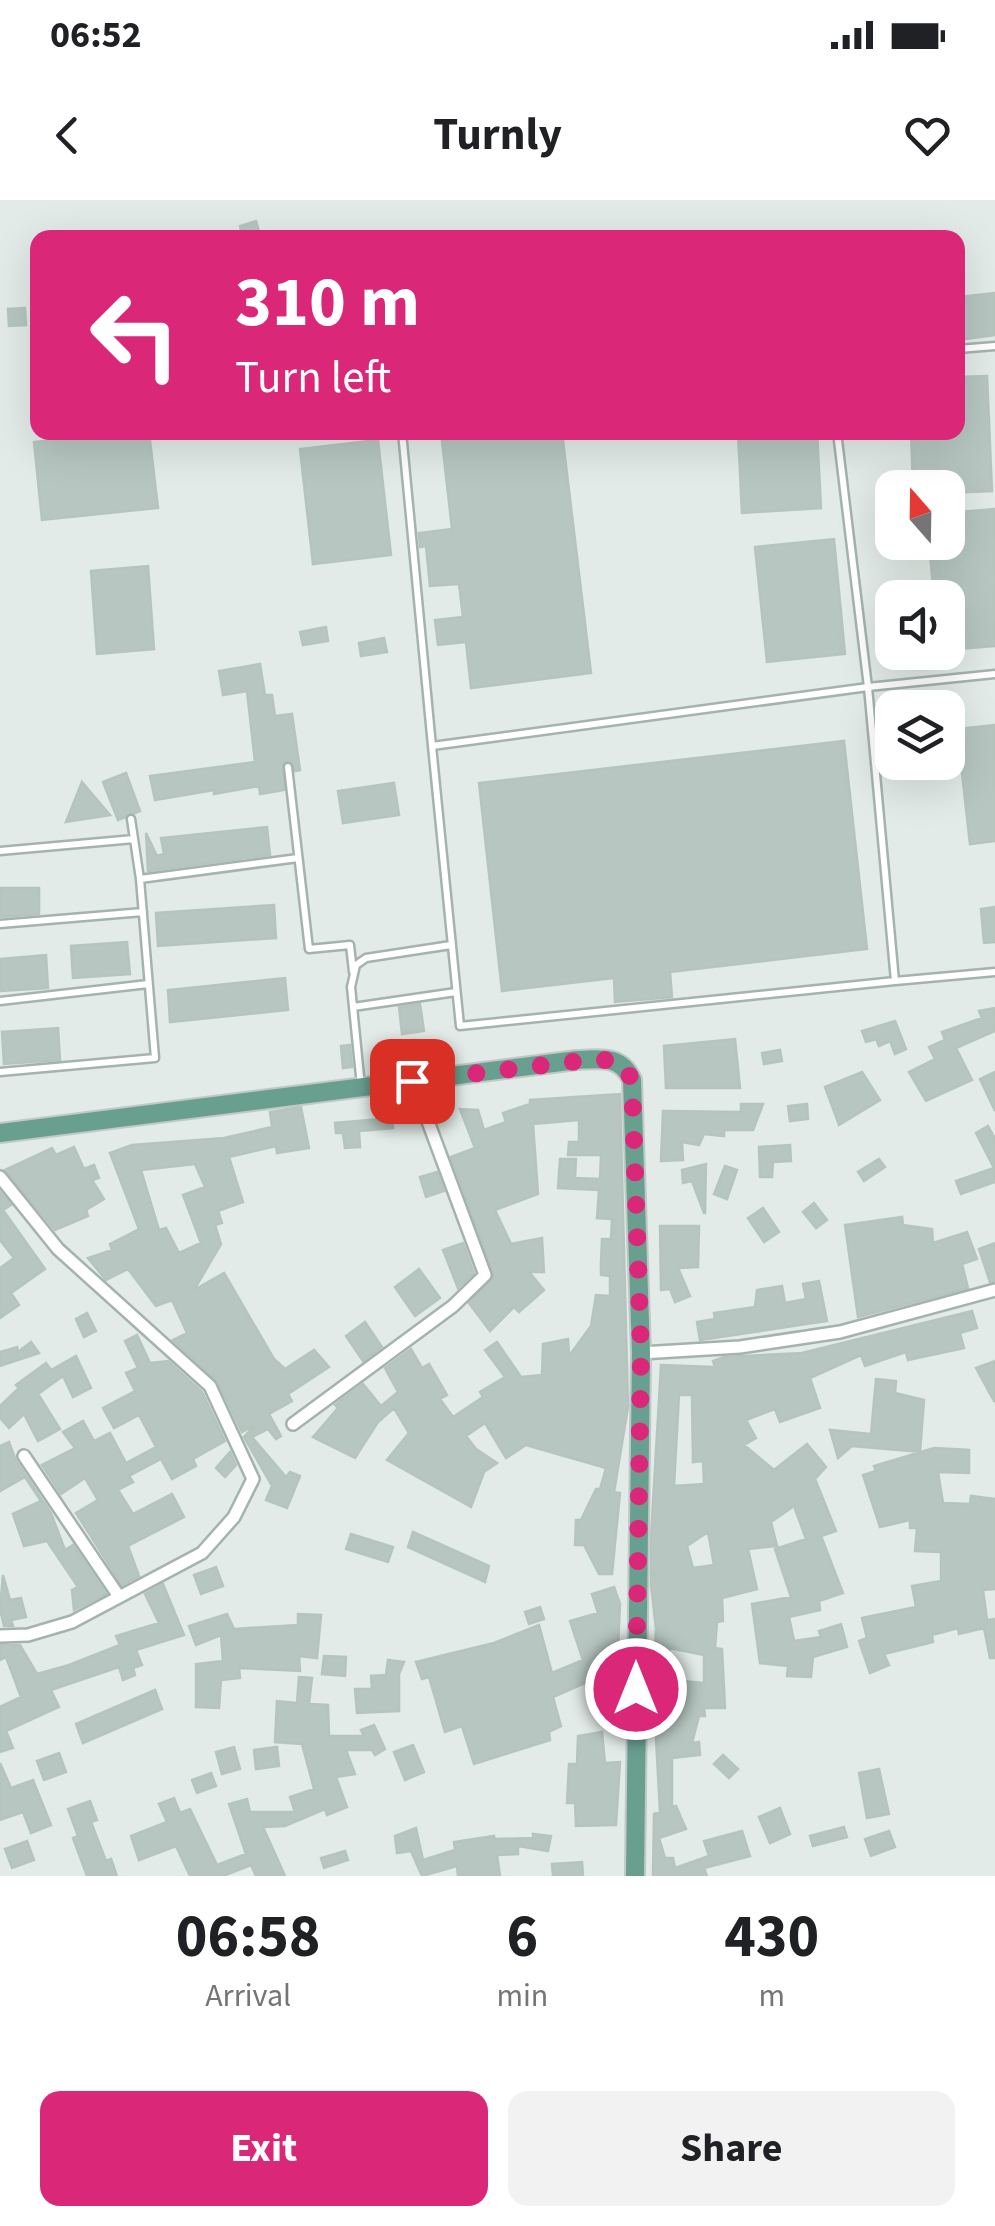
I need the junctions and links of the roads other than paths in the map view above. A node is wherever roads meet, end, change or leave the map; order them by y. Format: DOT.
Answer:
graph roads {
  1 [pos="995,346"];
  2 [pos="965,348"];
  3 [pos="403,440"];
  4 [pos="838,440"];
  5 [pos="995,674"];
  6 [pos="868,687"];
  7 [pos="432,746"];
  8 [pos="288,767"];
  9 [pos="131,818"];
  10 [pos="134,839"];
  11 [pos="0,851"];
  12 [pos="298,858"];
  13 [pos="140,879"];
  14 [pos="142,912"];
  15 [pos="0,924"];
  16 [pos="451,945"];
  17 [pos="354,972"];
  18 [pos="995,972"];
  19 [pos="895,981"];
  20 [pos="148,984"];
  21 [pos="456,992"];
  22 [pos="0,1001"];
  23 [pos="353,1008"];
  24 [pos="0,1072"];
  25 [pos="412,1081"];
  26 [pos="361,1088"];
  27 [pos="0,1132"];
  28 [pos="0,1177"];
  29 [pos="995,1290"];
  30 [pos="641,1353"];
  31 [pos="292,1424"];
  32 [pos="24,1456"];
  33 [pos="118,1595"];
  34 [pos="0,1636"];
  35 [pos="635,1876"];
  1 -- 2 [label="lane"];
  3 -- 7 [label="lane"];
  4 -- 6 [label="lane"];
  5 -- 6 [label="lane"];
  6 -- 7 [label="lane"];
  6 -- 19 [label="lane"];
  7 -- 16 [label="lane"];
  8 -- 12 [label="lane"];
  9 -- 10 [label="lane"];
  10 -- 11 [label="lane"];
  10 -- 13 [label="lane"];
  12 -- 13 [label="lane"];
  12 -- 17 [label="lane"];
  13 -- 14 [label="lane"];
  14 -- 15 [label="lane"];
  14 -- 20 [label="lane"];
  16 -- 17 [label="lane"];
  16 -- 21 [label="lane"];
  17 -- 23 [label="lane"];
  18 -- 19 [label="lane"];
  19 -- 21 [label="lane"];
  20 -- 22 [label="lane"];
  20 -- 24 [label="lane"];
  21 -- 23 [label="lane"];
  23 -- 26 [label="lane"];
  25 -- 26 [label="main road"];
  25 -- 30 [label="main road"];
  25 -- 31 [label="street"];
  26 -- 27 [label="main road"];
  28 -- 33 [label="street"];
  29 -- 30 [label="street"];
  30 -- 35 [label="main road"];
  32 -- 33 [label="street"];
  33 -- 34 [label="street"];
}
